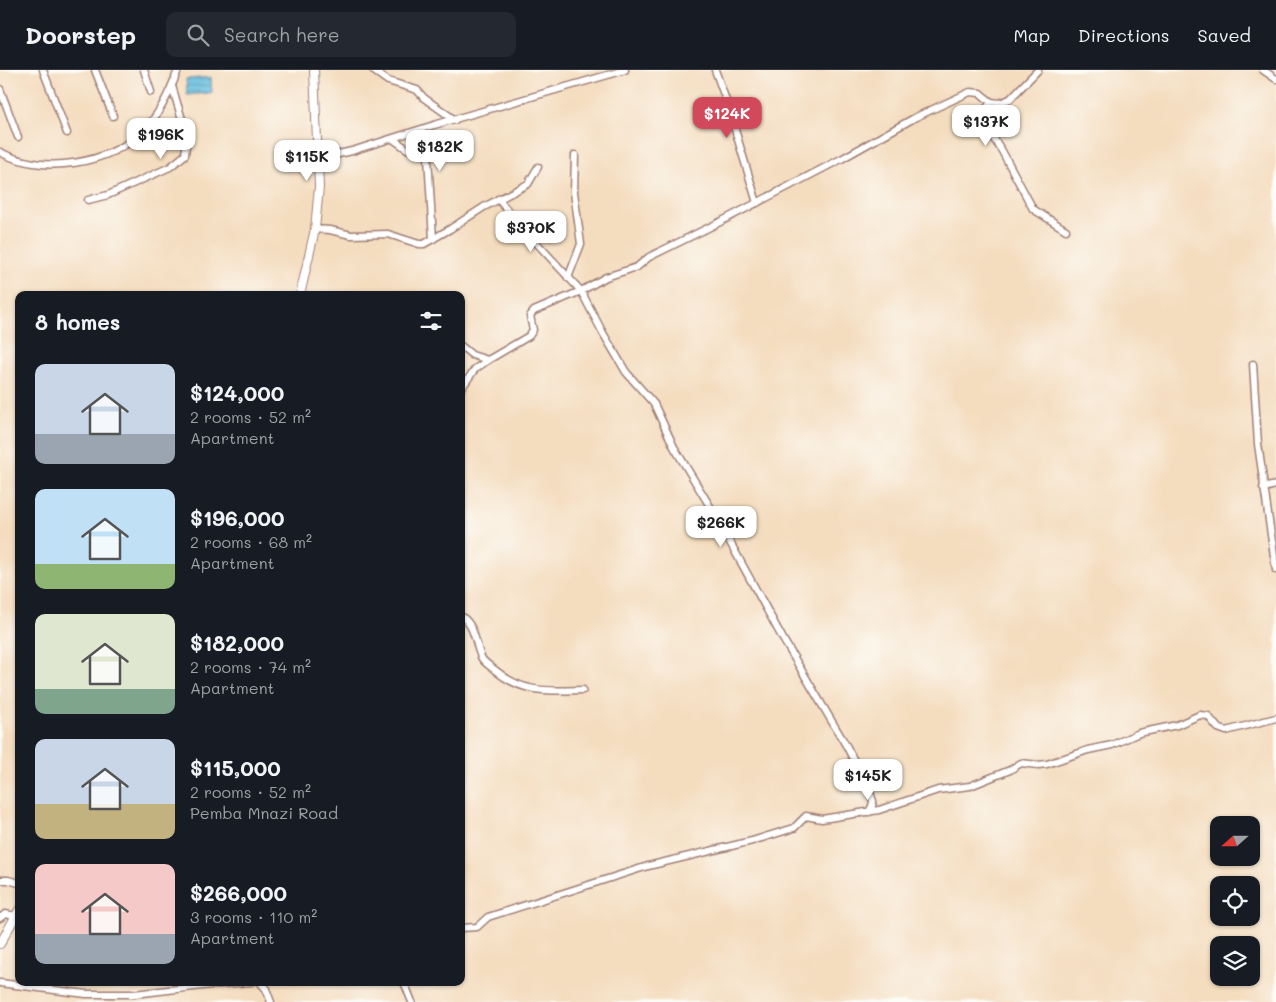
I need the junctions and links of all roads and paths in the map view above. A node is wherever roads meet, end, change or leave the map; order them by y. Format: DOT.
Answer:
graph roads {
  1 [pos="43,70"];
  2 [pos="95,70"];
  3 [pos="144,70"];
  4 [pos="178,70"];
  5 [pos="314,70"];
  6 [pos="625,70"];
  7 [pos="715,70"];
  8 [pos="1038,70"];
  9 [pos="1263,70"];
  10 [pos="374,71"];
  11 [pos="1276,78"];
  12 [pos="172,86"];
  13 [pos="0,89"];
  14 [pos="151,92"];
  15 [pos="992,102"];
  16 [pos="113,116"];
  17 [pos="455,120"];
  18 [pos="67,133"];
  19 [pos="18,137"];
  20 [pos="393,139"];
  21 [pos="0,152"];
  22 [pos="575,155"];
  23 [pos="317,159"];
  24 [pos="538,167"];
  25 [pos="498,198"];
  26 [pos="88,200"];
  27 [pos="757,203"];
  28 [pos="315,229"];
  29 [pos="1066,230"];
  30 [pos="433,239"];
  31 [pos="568,278"];
  32 [pos="301,291"];
  33 [pos="581,291"];
  34 [pos="465,349"];
  35 [pos="488,360"];
  36 [pos="1253,364"];
  37 [pos="465,383"];
  38 [pos="1276,485"];
  39 [pos="1263,488"];
  40 [pos="1276,570"];
  41 [pos="465,618"];
  42 [pos="470,626"];
  43 [pos="465,628"];
  44 [pos="583,690"];
  45 [pos="1276,718"];
  46 [pos="869,812"];
  47 [pos="0,880"];
  48 [pos="15,882"];
  49 [pos="15,913"];
  50 [pos="15,917"];
  51 [pos="0,918"];
  52 [pos="465,928"];
  53 [pos="0,944"];
  54 [pos="0,982"];
  55 [pos="15,984"];
  56 [pos="29,986"];
  57 [pos="196,986"];
  58 [pos="263,986"];
  59 [pos="406,986"];
  60 [pos="134,994"];
  61 [pos="140,1002"];
  62 [pos="271,1002"];
  63 [pos="412,1002"];
  1 -- 18 [label="street"];
  2 -- 16 [label="street"];
  3 -- 14 [label="street"];
  4 -- 12 [label="street"];
  5 -- 23 [label="main road"];
  6 -- 17 [label="street"];
  7 -- 27 [label="street"];
  8 -- 15 [label="street"];
  9 -- 11 [label="street"];
  10 -- 17 [label="street"];
  12 -- 21 [label="street"];
  12 -- 26 [label="street"];
  13 -- 19 [label="street"];
  15 -- 27 [label="street"];
  15 -- 29 [label="street"];
  17 -- 20 [label="street"];
  20 -- 23 [label="street"];
  20 -- 30 [label="street"];
  22 -- 31 [label="street"];
  23 -- 28 [label="main road"];
  24 -- 25 [label="street"];
  25 -- 30 [label="street"];
  25 -- 31 [label="street"];
  27 -- 33 [label="street"];
  28 -- 30 [label="street"];
  28 -- 32 [label="main road"];
  31 -- 33 [label="street"];
  33 -- 35 [label="street"];
  33 -- 46 [label="street"];
  34 -- 35 [label="street"];
  35 -- 37 [label="street"];
  36 -- 39 [label="street"];
  38 -- 39 [label="street"];
  39 -- 40 [label="street"];
  41 -- 42 [label="street"];
  42 -- 43 [label="street"];
  42 -- 44 [label="street"];
  45 -- 46 [label="street"];
  46 -- 52 [label="street"];
  47 -- 48 [label="street"];
  49 -- 51 [label="street"];
  50 -- 53 [label="main road"];
  54 -- 55 [label="street"];
  56 -- 60 [label="street"];
  57 -- 60 [label="street"];
  58 -- 62 [label="street"];
  59 -- 63 [label="street"];
  60 -- 61 [label="street"];
}
